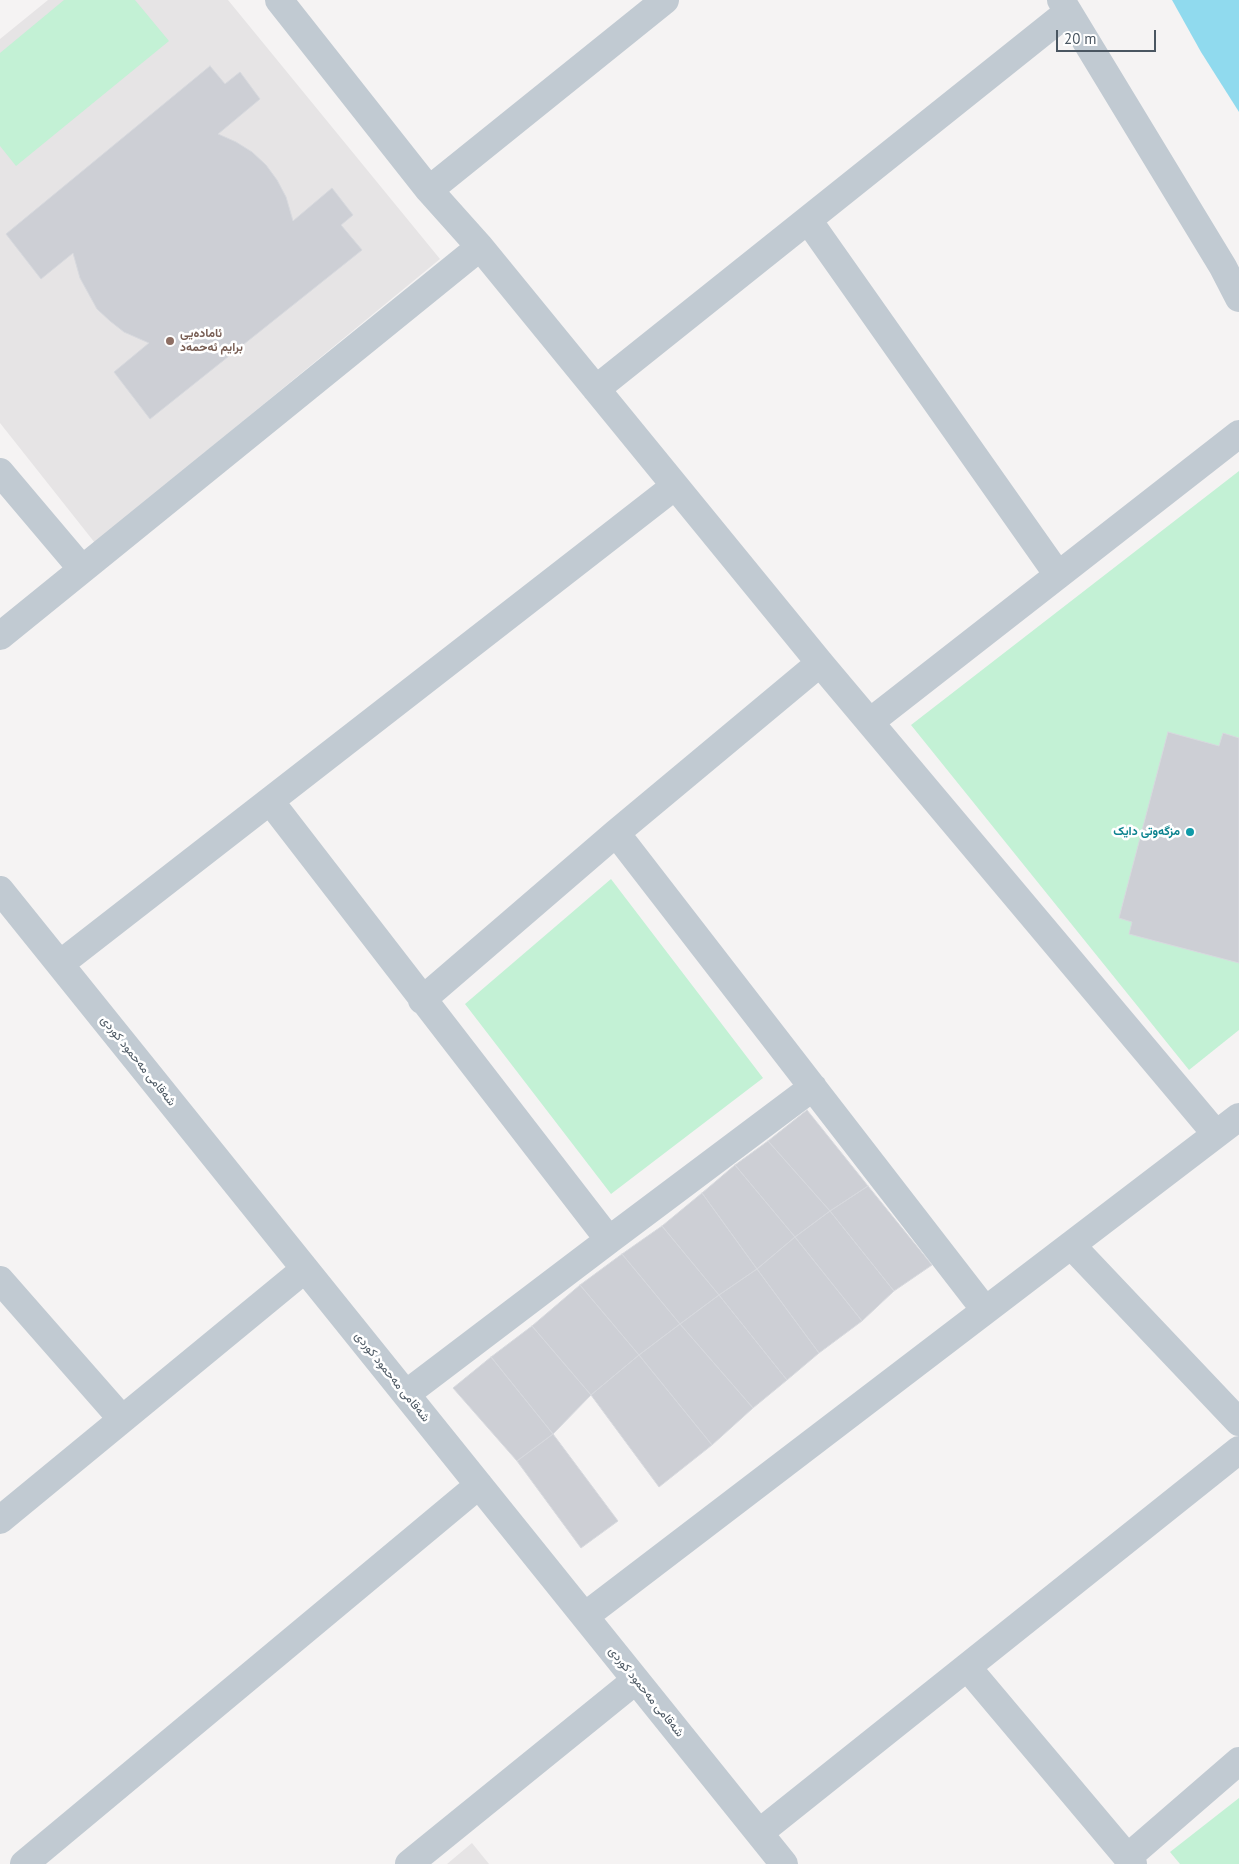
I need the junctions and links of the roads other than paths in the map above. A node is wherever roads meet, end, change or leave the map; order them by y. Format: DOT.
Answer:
graph roads {
  1 [pos="281,0"];
  2 [pos="665,0"];
  3 [pos="1064,6"];
  4 [pos="428,190"];
  5 [pos="808,220"];
  6 [pos="480,247"];
  7 [pos="1239,298"];
  8 [pos="596,389"];
  9 [pos="1239,434"];
  10 [pos="0,472"];
  11 [pos="675,486"];
  12 [pos="82,569"];
  13 [pos="1058,575"];
  14 [pos="0,636"];
  15 [pos="820,663"];
  16 [pos="870,722"];
  17 [pos="270,801"];
  18 [pos="616,833"];
  19 [pos="0,890"];
  20 [pos="60,964"];
  21 [pos="422,1000"];
  22 [pos="813,1087"];
  23 [pos="1239,1117"];
  24 [pos="1216,1134"];
  25 [pos="609,1240"];
  26 [pos="1070,1245"];
  27 [pos="305,1269"];
  28 [pos="0,1280"];
  29 [pos="985,1310"];
  30 [pos="406,1394"];
  31 [pos="122,1419"];
  32 [pos="1239,1422"];
  33 [pos="1239,1450"];
  34 [pos="479,1485"];
  35 [pos="0,1520"];
  36 [pos="584,1616"];
  37 [pos="967,1667"];
  38 [pos="636,1680"];
  39 [pos="1239,1762"];
  40 [pos="759,1833"];
  41 [pos="1131,1861"];
  42 [pos="24,1864"];
  43 [pos="409,1864"];
  44 [pos="784,1864"];
  1 -- 4 [label="street"];
  2 -- 4 [label="street"];
  3 -- 5 [label="street"];
  3 -- 7 [label="street"];
  4 -- 6 [label="street"];
  5 -- 8 [label="street"];
  5 -- 13 [label="street"];
  6 -- 8 [label="street"];
  6 -- 12 [label="street"];
  8 -- 11 [label="street"];
  9 -- 13 [label="street"];
  10 -- 12 [label="street"];
  11 -- 15 [label="street"];
  11 -- 17 [label="street"];
  12 -- 14 [label="street"];
  13 -- 16 [label="street"];
  15 -- 16 [label="street"];
  15 -- 18 [label="street"];
  16 -- 24 [label="street"];
  17 -- 20 [label="street"];
  17 -- 21 [label="street"];
  18 -- 21 [label="street"];
  18 -- 22 [label="street"];
  19 -- 20 [label="street, شەقامی مەحمود کوردی"];
  20 -- 27 [label="street, شەقامی مەحمود کوردی"];
  21 -- 25 [label="street"];
  22 -- 25 [label="street"];
  22 -- 29 [label="street"];
  23 -- 24 [label="street"];
  24 -- 26 [label="street"];
  25 -- 30 [label="street"];
  26 -- 29 [label="street"];
  26 -- 32 [label="street"];
  27 -- 30 [label="street, شەقامی مەحمود کوردی"];
  27 -- 31 [label="street"];
  28 -- 31 [label="street"];
  29 -- 36 [label="street"];
  30 -- 34 [label="street, شەقامی مەحمود کوردی"];
  31 -- 35 [label="street"];
  33 -- 37 [label="street"];
  34 -- 36 [label="street, شەقامی مەحمود کوردی"];
  34 -- 42 [label="street"];
  36 -- 38 [label="street, شەقامی مەحمود کوردی"];
  37 -- 40 [label="street"];
  37 -- 41 [label="street"];
  38 -- 40 [label="street, شەقامی مەحمود کوردی"];
  38 -- 43 [label="street"];
  39 -- 41 [label="street"];
  40 -- 44 [label="street, شەقامی مەحمود کوردی"];
}
